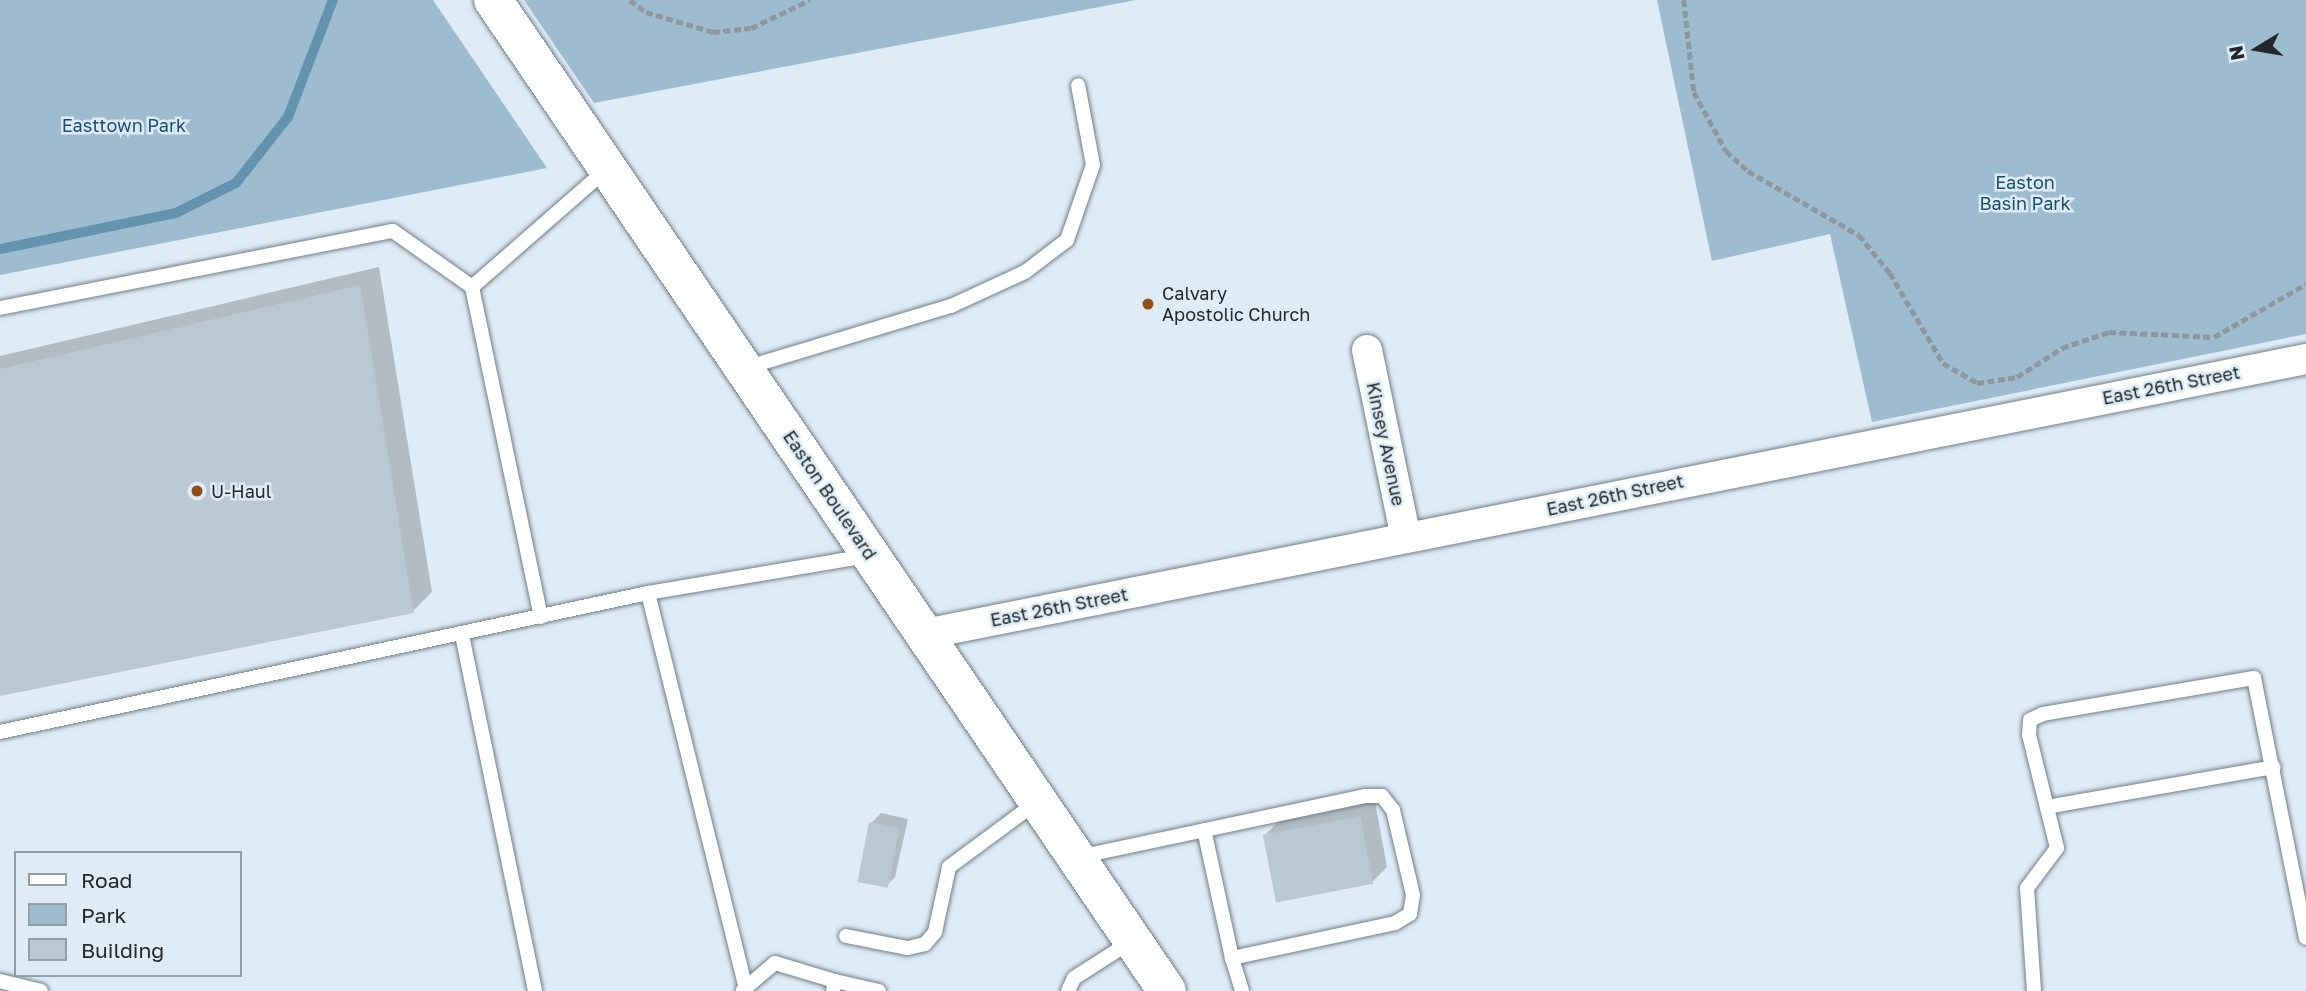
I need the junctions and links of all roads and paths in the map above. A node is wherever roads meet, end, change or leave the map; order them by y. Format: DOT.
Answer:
graph roads {
  1 [pos="493,0"];
  2 [pos="630,0"];
  3 [pos="810,0"];
  4 [pos="1684,0"];
  5 [pos="1078,85"];
  6 [pos="608,168"];
  7 [pos="2306,284"];
  8 [pos="472,287"];
  9 [pos="0,308"];
  10 [pos="1367,350"];
  11 [pos="2306,359"];
  12 [pos="744,368"];
  13 [pos="1406,538"];
  14 [pos="871,555"];
  15 [pos="648,593"];
  16 [pos="541,617"];
  17 [pos="925,634"];
  18 [pos="462,635"];
  19 [pos="0,732"];
  20 [pos="2273,766"];
  21 [pos="1038,801"];
  22 [pos="2047,807"];
  23 [pos="1204,830"];
  24 [pos="1077,857"];
  25 [pos="846,936"];
  26 [pos="2306,938"];
  27 [pos="1133,940"];
  28 [pos="1232,958"];
  29 [pos="0,981"];
  30 [pos="834,986"];
  31 [pos="743,987"];
  32 [pos="41,991"];
  33 [pos="535,991"];
  34 [pos="879,991"];
  35 [pos="1068,991"];
  36 [pos="1167,991"];
  37 [pos="1242,991"];
  38 [pos="2034,991"];
  1 -- 6 [label="main road, Easton Boulevard"];
  2 -- 3 [label="path"];
  4 -- 7 [label="path"];
  5 -- 12 [label="lane"];
  6 -- 8 [label="lane"];
  6 -- 12 [label="main road, Easton Boulevard"];
  8 -- 9 [label="lane"];
  8 -- 16 [label="lane"];
  10 -- 13 [label="street, Kinsey Avenue"];
  11 -- 13 [label="street, East 26th Street"];
  12 -- 14 [label="main road, Easton Boulevard"];
  13 -- 17 [label="street, East 26th Street"];
  14 -- 15 [label="lane"];
  14 -- 17 [label="main road, Easton Boulevard"];
  15 -- 16 [label="lane"];
  15 -- 31 [label="lane"];
  16 -- 18 [label="lane"];
  17 -- 21 [label="main road, Easton Boulevard"];
  18 -- 19 [label="lane"];
  18 -- 33 [label="lane"];
  20 -- 22 [label="lane"];
  20 -- 22 [label="lane"];
  20 -- 26 [label="lane"];
  21 -- 24 [label="main road, Easton Boulevard"];
  21 -- 25 [label="lane"];
  22 -- 38 [label="lane"];
  23 -- 24 [label="lane"];
  23 -- 28 [label="lane"];
  23 -- 28 [label="lane"];
  24 -- 27 [label="main road, Easton Boulevard"];
  27 -- 35 [label="lane"];
  27 -- 36 [label="main road, Easton Boulevard"];
  28 -- 37 [label="lane"];
  29 -- 32 [label="lane"];
  30 -- 31 [label="lane"];
  30 -- 34 [label="lane"];
}
